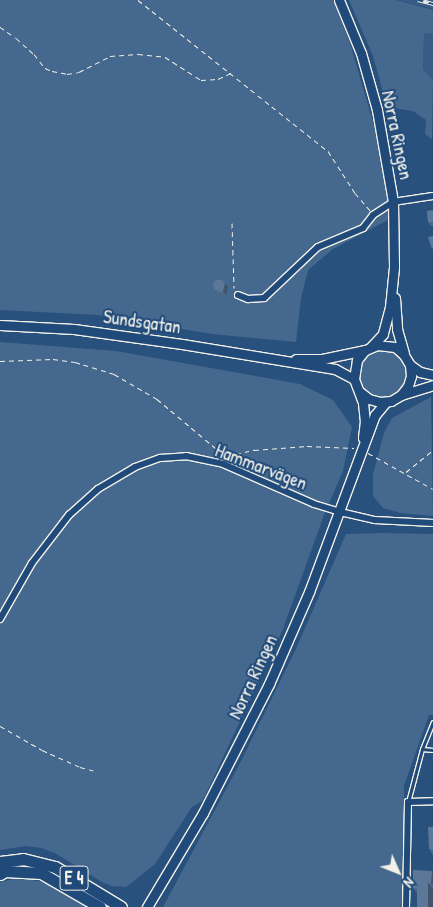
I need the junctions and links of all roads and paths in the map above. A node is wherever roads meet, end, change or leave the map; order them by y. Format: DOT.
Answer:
graph roads {
  1 [pos="138,0"];
  2 [pos="339,0"];
  3 [pos="0,27"];
  4 [pos="231,73"];
  5 [pos="433,196"];
  6 [pos="394,202"];
  7 [pos="374,214"];
  8 [pos="232,223"];
  9 [pos="394,282"];
  10 [pos="238,295"];
  11 [pos="0,325"];
  12 [pos="368,348"];
  13 [pos="404,354"];
  14 [pos="279,359"];
  15 [pos="0,361"];
  16 [pos="410,365"];
  17 [pos="433,375"];
  18 [pos="354,379"];
  19 [pos="433,385"];
  20 [pos="360,392"];
  21 [pos="401,395"];
  22 [pos="386,402"];
  23 [pos="362,449"];
  24 [pos="433,450"];
  25 [pos="406,472"];
  26 [pos="433,489"];
  27 [pos="340,512"];
  28 [pos="433,523"];
  29 [pos="0,619"];
  30 [pos="433,722"];
  31 [pos="0,726"];
  32 [pos="422,749"];
  33 [pos="433,750"];
  34 [pos="95,771"];
  35 [pos="408,802"];
  36 [pos="433,802"];
  37 [pos="0,862"];
  38 [pos="0,874"];
  39 [pos="100,907"];
  40 [pos="121,907"];
  41 [pos="147,907"];
  42 [pos="406,907"];
  1 -- 4 [label="path"];
  2 -- 6 [label="main road, Norra Ringen"];
  3 -- 4 [label="path"];
  4 -- 7 [label="path"];
  5 -- 6 [label="street"];
  6 -- 7 [label="street"];
  6 -- 9 [label="main road, Norra Ringen"];
  7 -- 10 [label="street"];
  8 -- 10 [label="path"];
  9 -- 12 [label="main road, Norra Ringen"];
  9 -- 13 [label="main road, Norra Ringen"];
  11 -- 14 [label="main road, Sundsgatan"];
  12 -- 13 [label="main road"];
  12 -- 14 [label="main road, Sundsgatan"];
  12 -- 18 [label="main road"];
  13 -- 16 [label="main road"];
  14 -- 18 [label="main road, Sundsgatan"];
  15 -- 23 [label="path"];
  16 -- 17 [label="main road"];
  16 -- 21 [label="main road"];
  18 -- 20 [label="main road"];
  19 -- 21 [label="main road"];
  20 -- 22 [label="main road"];
  20 -- 23 [label="main road, Norra Ringen"];
  21 -- 22 [label="main road"];
  22 -- 23 [label="main road, Norra Ringen"];
  23 -- 25 [label="path"];
  23 -- 27 [label="main road, Norra Ringen"];
  24 -- 25 [label="path"];
  25 -- 26 [label="path"];
  27 -- 28 [label="street, Hammarvägen"];
  27 -- 29 [label="street, Hammarvägen"];
  27 -- 41 [label="main road, Norra Ringen"];
  30 -- 32 [label="lane"];
  31 -- 34 [label="path"];
  32 -- 33 [label="lane"];
  32 -- 35 [label="lane"];
  35 -- 36 [label="street"];
  35 -- 42 [label="street"];
  37 -- 40 [label="highway, E 4"];
  38 -- 39 [label="highway, E 4"];
}
